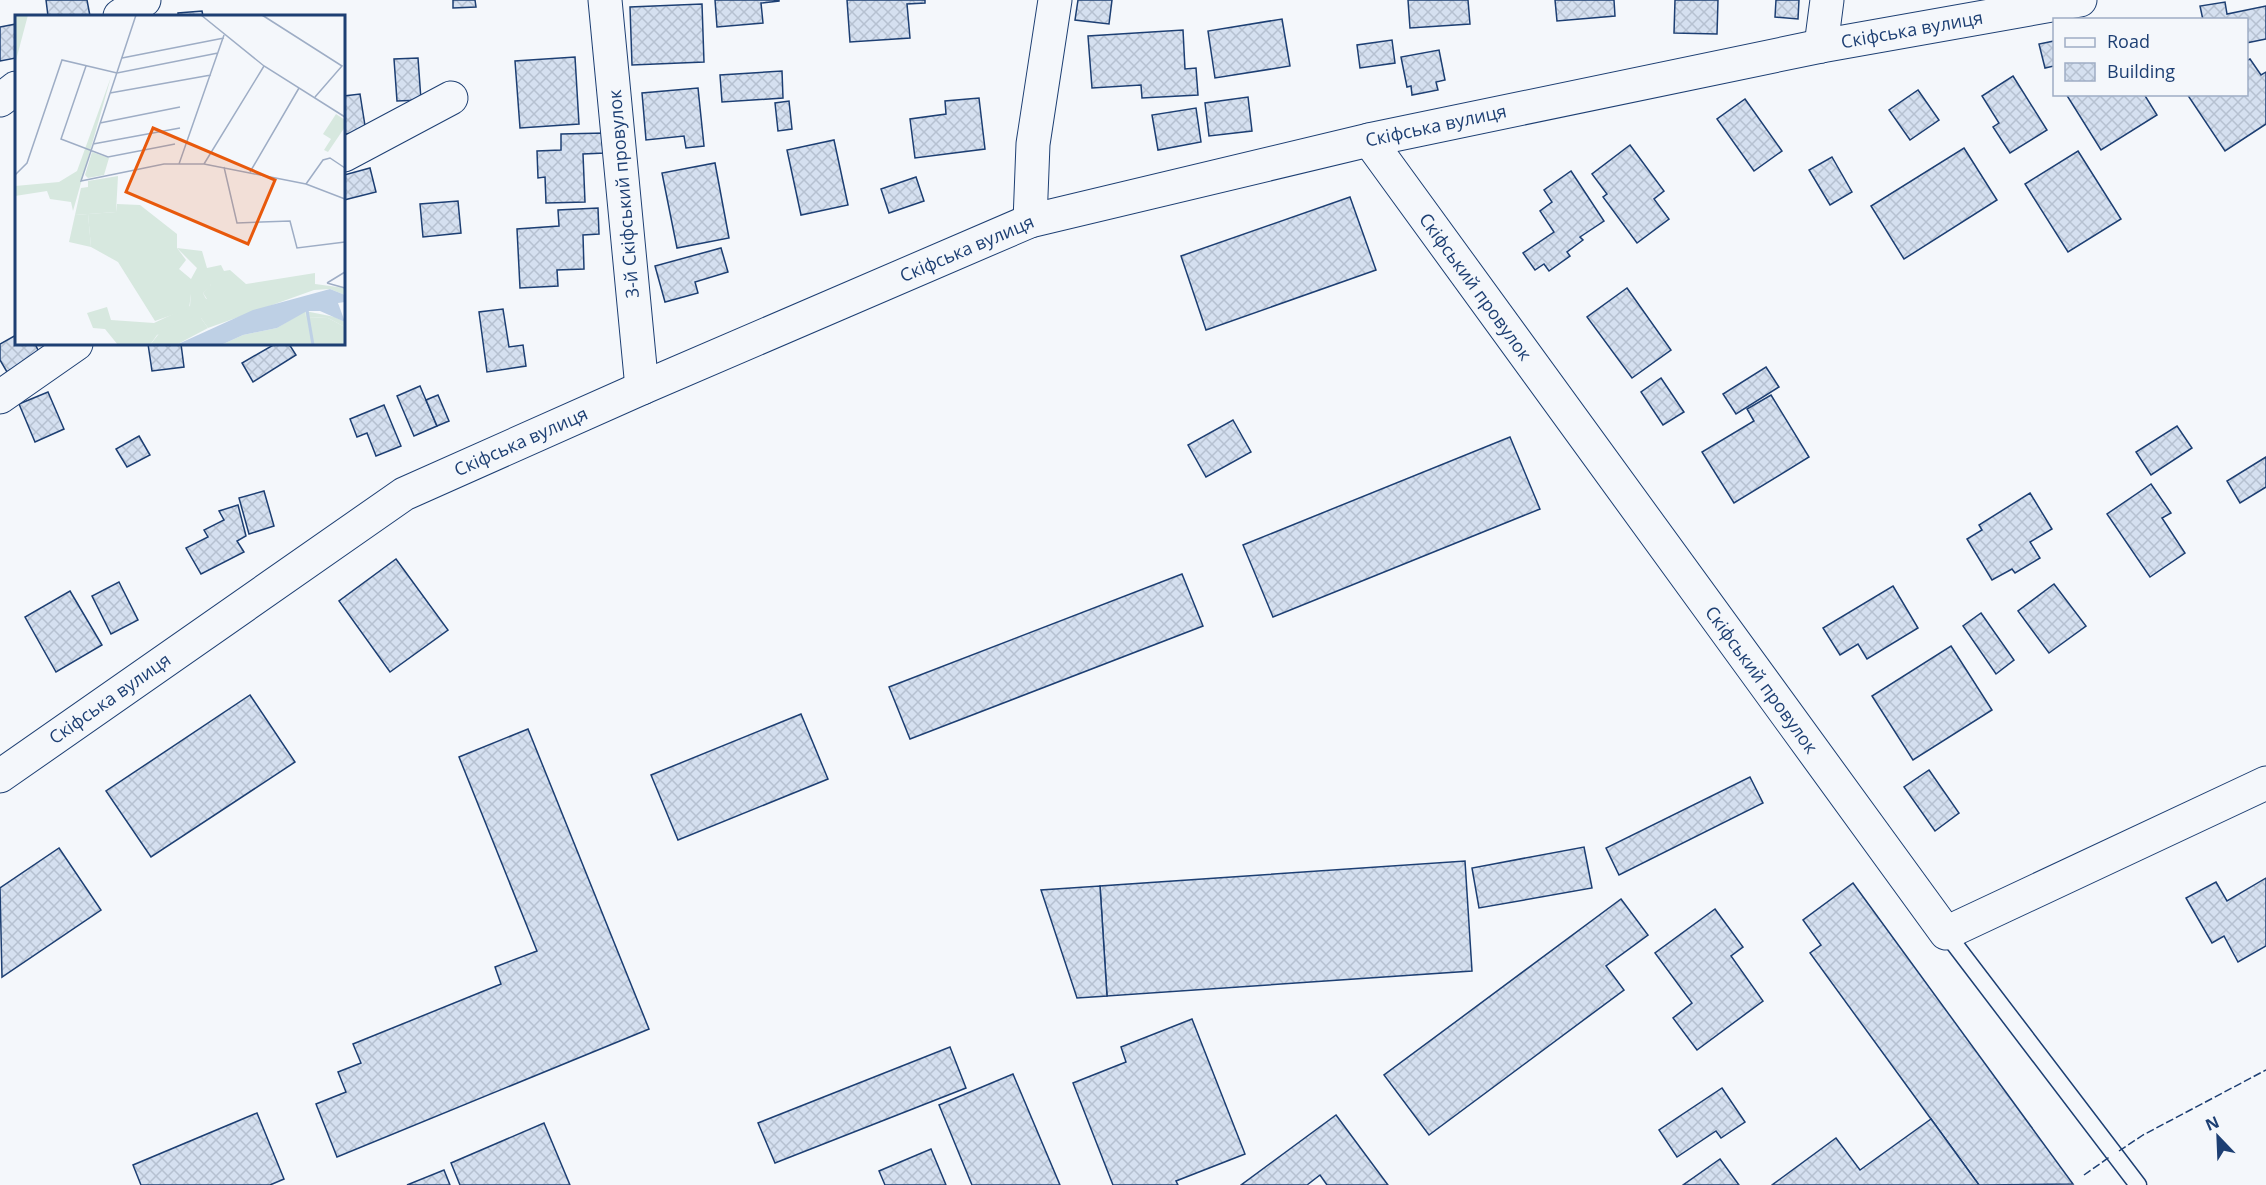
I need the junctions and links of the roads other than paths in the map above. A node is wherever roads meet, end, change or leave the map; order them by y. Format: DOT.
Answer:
graph roads {
  1 [pos="144,0"];
  2 [pos="605,0"];
  3 [pos="1055,0"];
  4 [pos="1827,0"];
  5 [pos="2080,0"];
  6 [pos="122,15"];
  7 [pos="1821,46"];
  8 [pos="15,89"];
  9 [pos="451,98"];
  10 [pos="0,100"];
  11 [pos="1369,140"];
  12 [pos="345,154"];
  13 [pos="1030,221"];
  14 [pos="75,345"];
  15 [pos="642,388"];
  16 [pos="0,397"];
  17 [pos="0,776"];
  18 [pos="2266,783"];
  19 [pos="1946,933"];
  20 [pos="2138,1185"];
  1 -- 6 [label="street"];
  2 -- 15 [label="street, 3-й Скіфський провулок"];
  3 -- 13 [label="street"];
  4 -- 7 [label="street"];
  5 -- 7 [label="street, Скіфська вулиця"];
  7 -- 11 [label="street, Скіфська вулиця"];
  8 -- 10 [label="street"];
  9 -- 12 [label="street"];
  11 -- 13 [label="street, Скіфська вулиця"];
  11 -- 19 [label="street, Скіфський провулок"];
  13 -- 15 [label="street, Скіфська вулиця"];
  14 -- 16 [label="street"];
  15 -- 17 [label="street, Скіфська вулиця"];
  18 -- 19 [label="street"];
  19 -- 20 [label="lane"];
}
